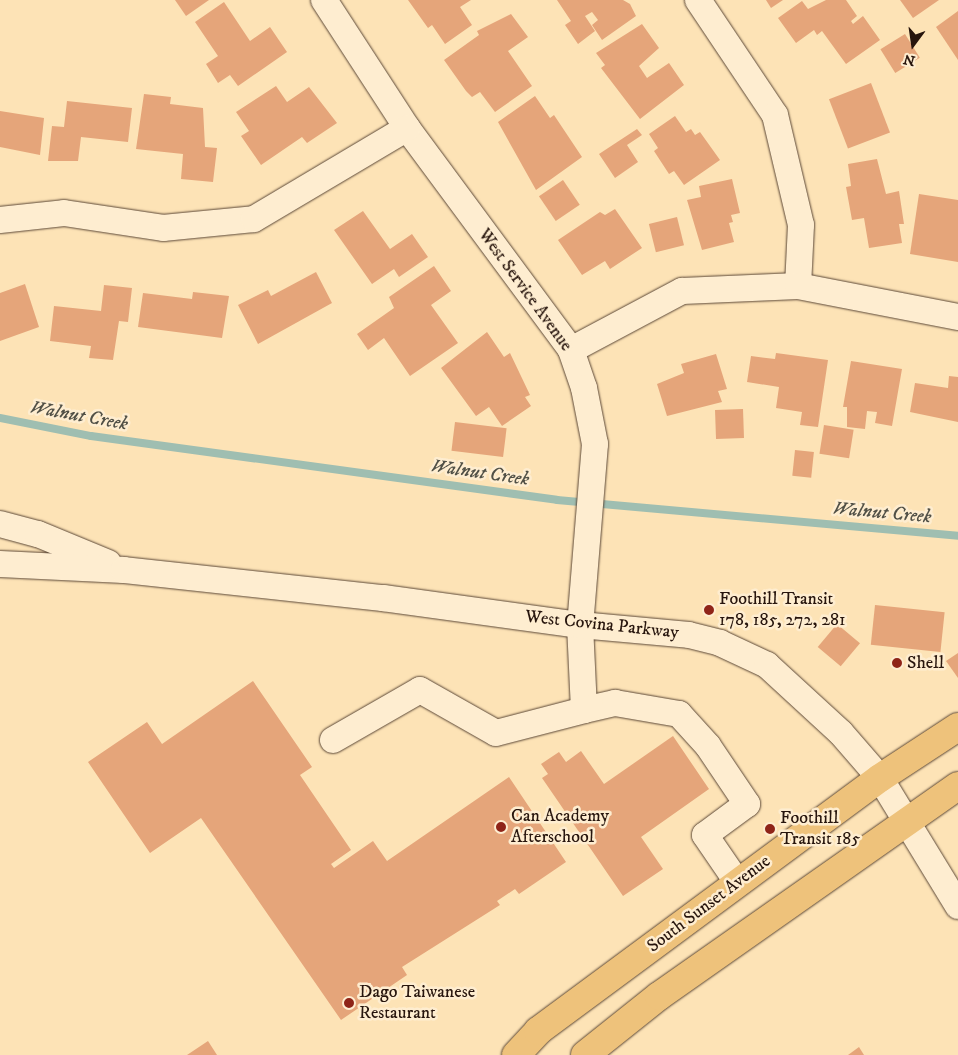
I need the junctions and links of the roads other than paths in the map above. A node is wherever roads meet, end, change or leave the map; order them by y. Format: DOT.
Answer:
graph roads {
  1 [pos="324,0"];
  2 [pos="698,0"];
  3 [pos="407,128"];
  4 [pos="0,220"];
  5 [pos="798,286"];
  6 [pos="958,317"];
  7 [pos="571,350"];
  8 [pos="0,524"];
  9 [pos="85,553"];
  10 [pos="1,564"];
  11 [pos="124,570"];
  12 [pos="580,625"];
  13 [pos="584,710"];
  14 [pos="958,727"];
  15 [pos="333,740"];
  16 [pos="880,778"];
  17 [pos="958,786"];
  18 [pos="904,823"];
  19 [pos="738,883"];
  20 [pos="958,906"];
  21 [pos="516,1055"];
  22 [pos="585,1055"];
  1 -- 3 [label="street, West Service Avenue"];
  2 -- 5 [label="street"];
  3 -- 4 [label="street"];
  3 -- 7 [label="street, West Service Avenue"];
  5 -- 6 [label="street"];
  5 -- 7 [label="street"];
  7 -- 12 [label="street, West Service Avenue"];
  8 -- 9 [label="street, West Covina Parkway"];
  9 -- 10 [label="street"];
  9 -- 11 [label="street, West Covina Parkway"];
  10 -- 11 [label="street, West Covina Parkway"];
  11 -- 12 [label="street, West Covina Parkway"];
  12 -- 13 [label="street, West Service Avenue"];
  12 -- 16 [label="street, West Covina Parkway"];
  13 -- 15 [label="street"];
  13 -- 19 [label="street"];
  14 -- 16 [label="main road, South Sunset Avenue"];
  16 -- 18 [label="street, West Covina Parkway"];
  16 -- 19 [label="main road, South Sunset Avenue"];
  17 -- 18 [label="main road"];
  18 -- 20 [label="street, West Covina Parkway"];
  18 -- 22 [label="main road"];
  19 -- 21 [label="main road, South Sunset Avenue"];
}
